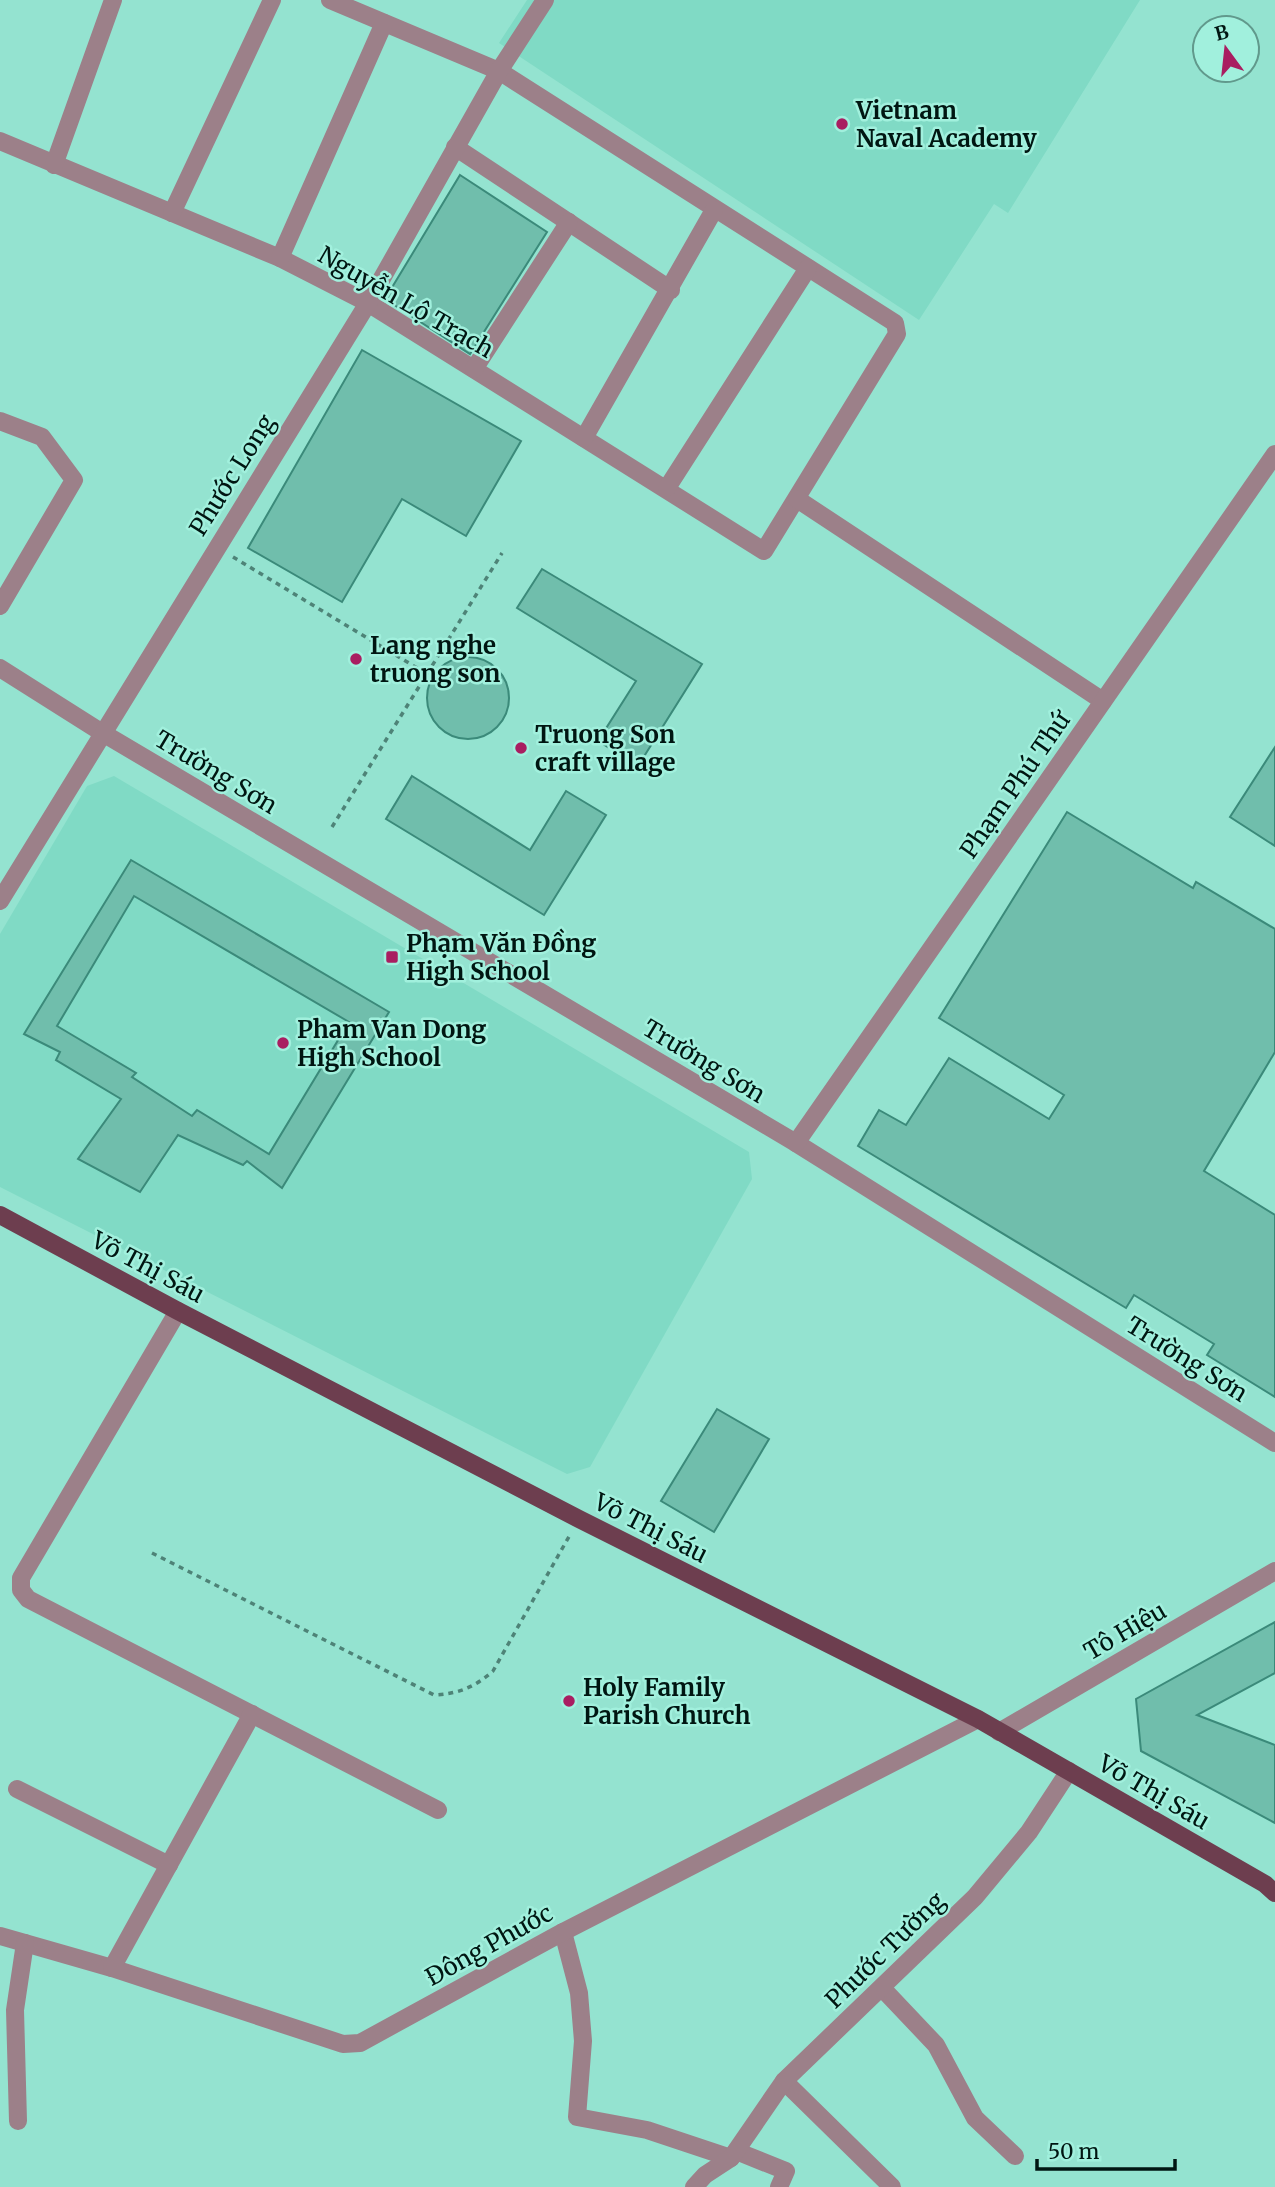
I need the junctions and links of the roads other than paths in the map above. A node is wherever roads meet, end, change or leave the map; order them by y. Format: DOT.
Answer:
graph roads {
  1 [pos="113,0"];
  2 [pos="272,0"];
  3 [pos="330,0"];
  4 [pos="545,0"];
  5 [pos="383,23"];
  6 [pos="499,71"];
  7 [pos="0,141"];
  8 [pos="455,147"];
  9 [pos="54,165"];
  10 [pos="714,210"];
  11 [pos="172,213"];
  12 [pos="569,222"];
  13 [pos="280,258"];
  14 [pos="808,268"];
  15 [pos="671,290"];
  16 [pos="368,303"];
  17 [pos="474,369"];
  18 [pos="0,421"];
  19 [pos="584,438"];
  20 [pos="1275,454"];
  21 [pos="667,488"];
  22 [pos="797,499"];
  23 [pos="0,606"];
  24 [pos="1,667"];
  25 [pos="1103,702"];
  26 [pos="101,732"];
  27 [pos="0,901"];
  28 [pos="796,1143"];
  29 [pos="0,1215"];
  30 [pos="178,1311"];
  31 [pos="1275,1443"];
  32 [pos="1275,1571"];
  33 [pos="252,1714"];
  34 [pos="978,1719"];
  35 [pos="999,1732"];
  36 [pos="1069,1772"];
  37 [pos="17,1788"];
  38 [pos="438,1810"];
  39 [pos="169,1865"];
  40 [pos="1272,1885"];
  41 [pos="564,1932"];
  42 [pos="0,1936"];
  43 [pos="25,1943"];
  44 [pos="112,1968"];
  45 [pos="882,1988"];
  46 [pos="784,2081"];
  47 [pos="18,2121"];
  48 [pos="733,2155"];
  49 [pos="1015,2156"];
  50 [pos="694,2187"];
  51 [pos="779,2187"];
  52 [pos="892,2187"];
  1 -- 9 [label="street"];
  2 -- 11 [label="street"];
  3 -- 5 [label="street"];
  4 -- 6 [label="street, Phước Long"];
  5 -- 6 [label="street"];
  5 -- 13 [label="street"];
  6 -- 8 [label="street, Phước Long"];
  6 -- 10 [label="street"];
  7 -- 9 [label="street, Nguyễn Lộ Trạch"];
  8 -- 12 [label="street"];
  8 -- 16 [label="street, Phước Long"];
  9 -- 11 [label="street, Nguyễn Lộ Trạch"];
  10 -- 14 [label="street"];
  10 -- 15 [label="street"];
  11 -- 13 [label="street, Nguyễn Lộ Trạch"];
  12 -- 15 [label="street"];
  12 -- 17 [label="street"];
  13 -- 16 [label="street, Nguyễn Lộ Trạch"];
  14 -- 21 [label="street"];
  14 -- 22 [label="street"];
  15 -- 19 [label="street"];
  16 -- 17 [label="street, Nguyễn Lộ Trạch"];
  16 -- 26 [label="street, Phước Long"];
  17 -- 19 [label="street, Nguyễn Lộ Trạch"];
  18 -- 23 [label="street"];
  19 -- 21 [label="street, Nguyễn Lộ Trạch"];
  20 -- 25 [label="street, Phạm Phú Thứ"];
  21 -- 22 [label="street, Nguyễn Lộ Trạch"];
  22 -- 25 [label="street"];
  24 -- 26 [label="street, Trường Sơn"];
  25 -- 28 [label="street, Phạm Phú Thứ"];
  26 -- 27 [label="street, Phước Long"];
  26 -- 28 [label="street, Trường Sơn"];
  28 -- 31 [label="street, Trường Sơn"];
  29 -- 30 [label="main road, Võ Thị Sáu"];
  30 -- 33 [label="street"];
  30 -- 34 [label="main road, Võ Thị Sáu"];
  32 -- 35 [label="street, Tô Hiệu"];
  33 -- 38 [label="street"];
  33 -- 39 [label="street"];
  34 -- 35 [label="main road, Võ Thị Sáu"];
  34 -- 41 [label="street, Đông Phước"];
  35 -- 36 [label="main road, Võ Thị Sáu"];
  36 -- 40 [label="main road, Võ Thị Sáu"];
  36 -- 45 [label="street, Phước Tường"];
  37 -- 39 [label="street"];
  39 -- 44 [label="street"];
  41 -- 44 [label="street, Đông Phước"];
  41 -- 48 [label="street"];
  42 -- 43 [label="street, Đông Phước"];
  43 -- 44 [label="street, Đông Phước"];
  43 -- 47 [label="street"];
  45 -- 46 [label="street, Phước Tường"];
  45 -- 49 [label="street"];
  46 -- 48 [label="street, Phước Tường"];
  46 -- 52 [label="street"];
  48 -- 50 [label="street"];
  48 -- 51 [label="street"];
}
